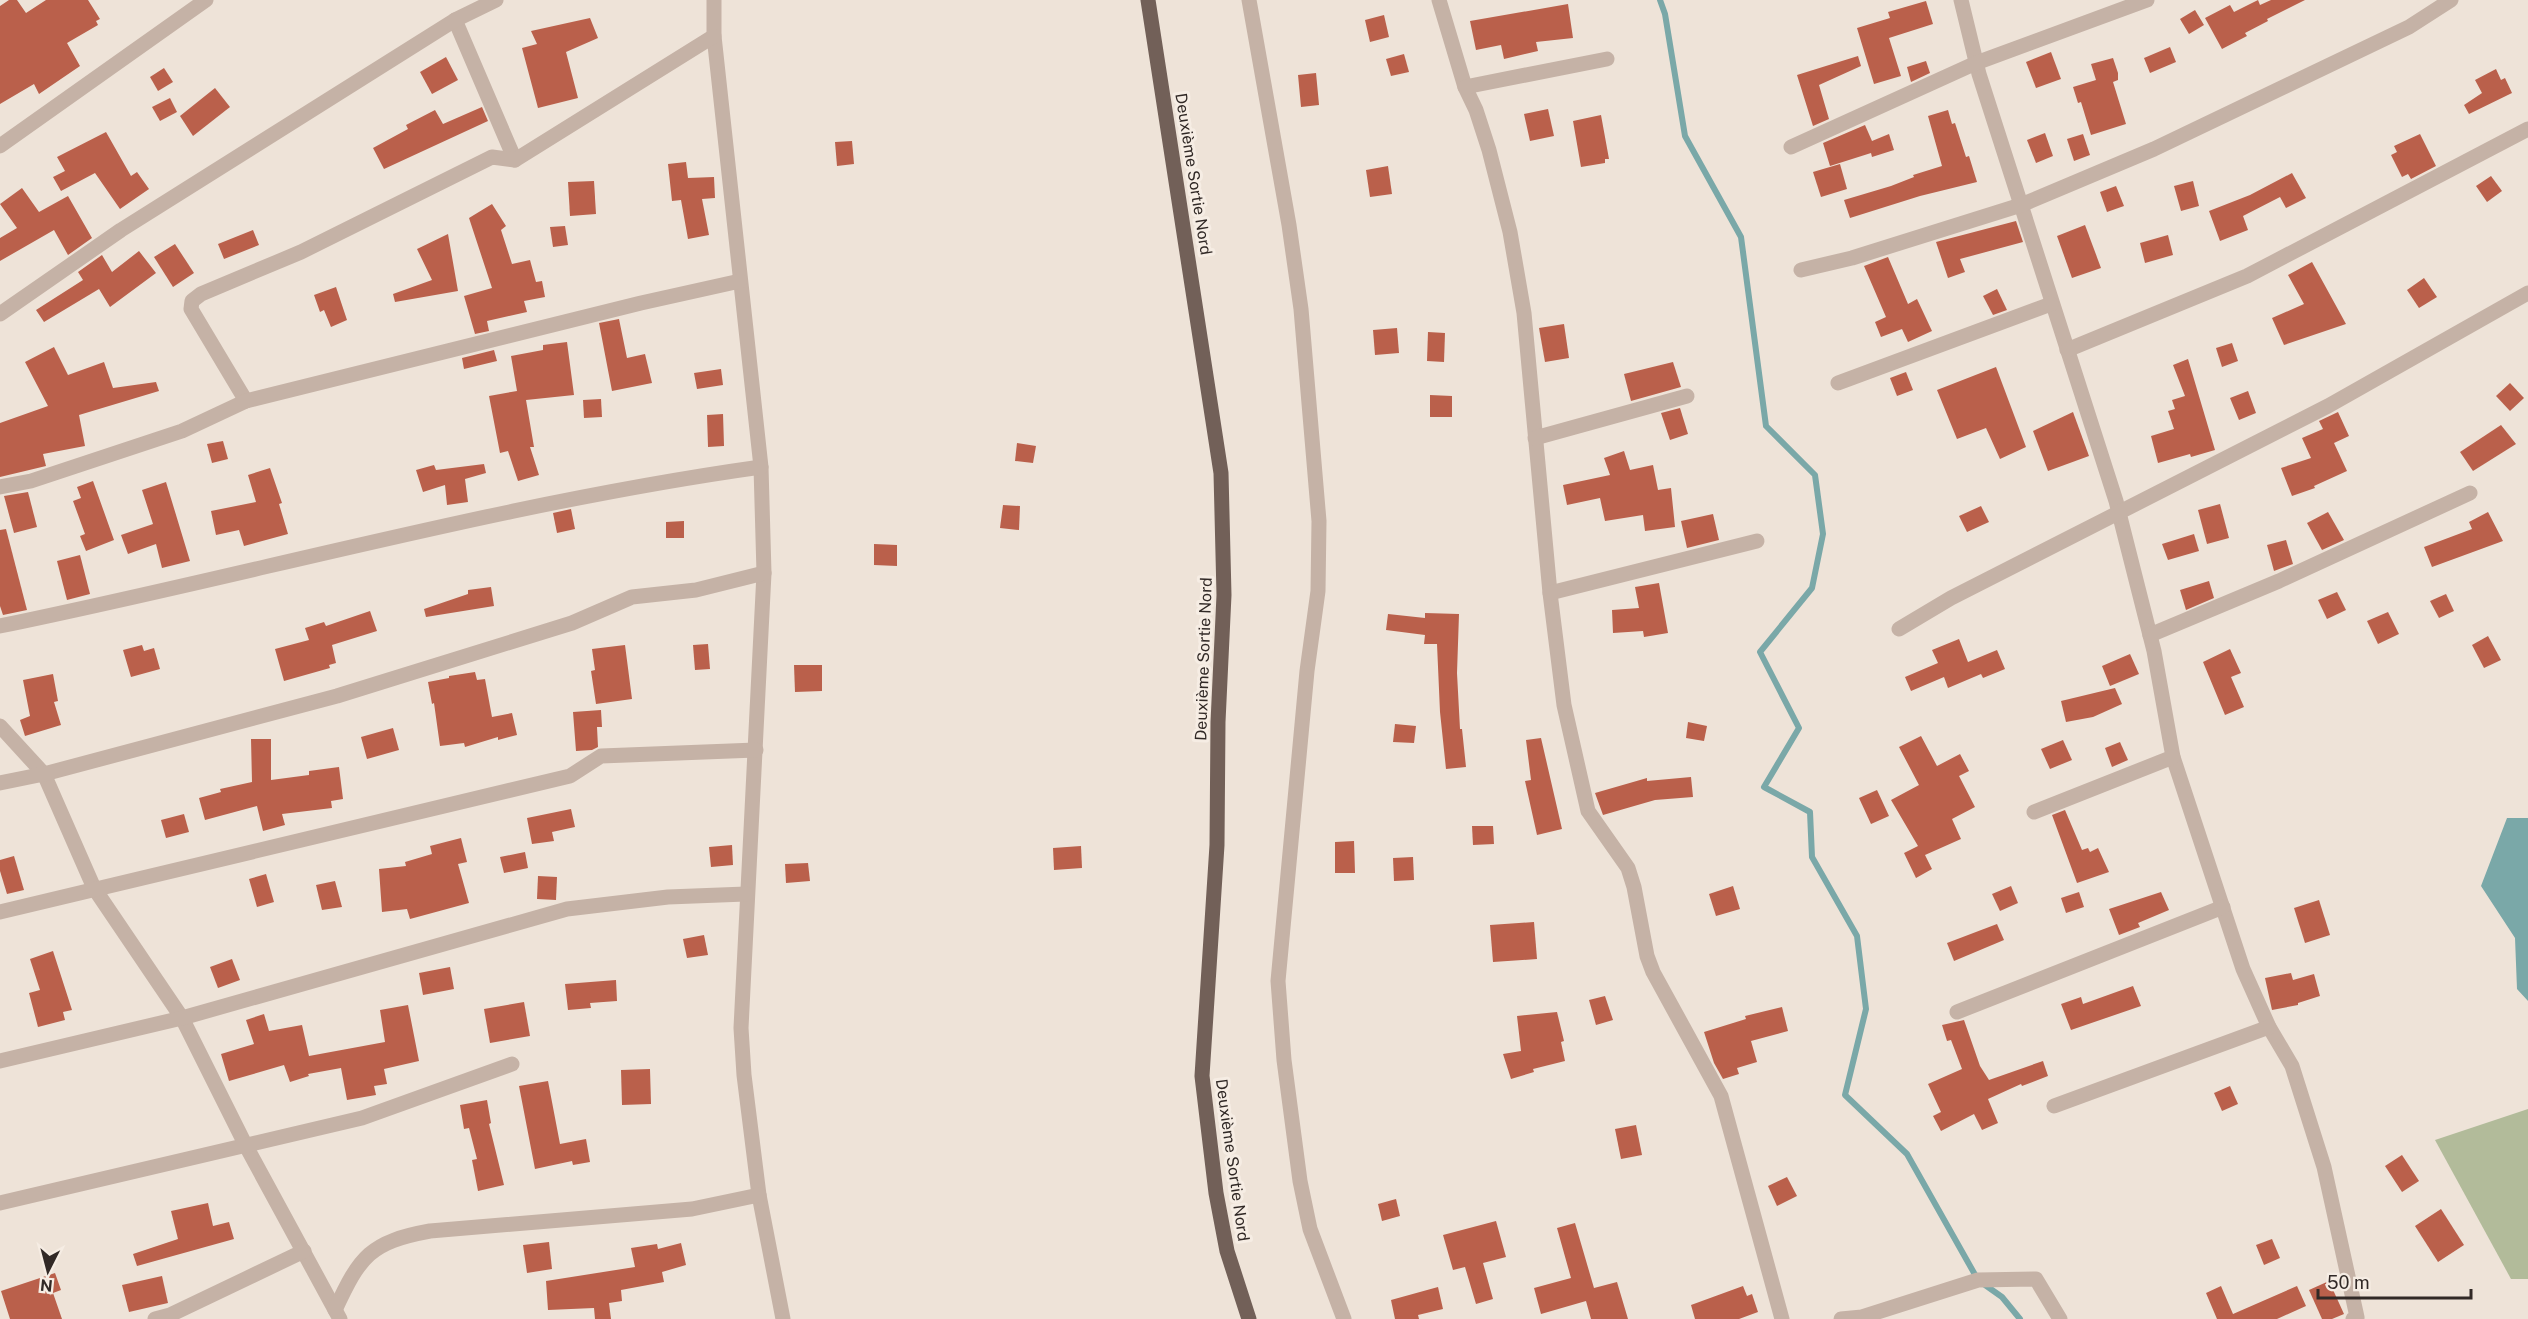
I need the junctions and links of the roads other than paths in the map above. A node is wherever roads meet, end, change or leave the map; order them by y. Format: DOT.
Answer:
graph roads {
  1 [pos="206,0"];
  2 [pos="496,0"];
  3 [pos="714,0"];
  4 [pos="1148,0"];
  5 [pos="1249,0"];
  6 [pos="1439,0"];
  7 [pos="1961,0"];
  8 [pos="2147,0"];
  9 [pos="2451,0"];
  10 [pos="455,20"];
  11 [pos="714,36"];
  12 [pos="1607,59"];
  13 [pos="1976,63"];
  14 [pos="1465,87"];
  15 [pos="2528,129"];
  16 [pos="0,146"];
  17 [pos="1791,147"];
  18 [pos="516,160"];
  19 [pos="2020,205"];
  20 [pos="1801,270"];
  21 [pos="740,281"];
  22 [pos="2528,293"];
  23 [pos="2051,304"];
  24 [pos="0,314"];
  25 [pos="2067,350"];
  26 [pos="1838,383"];
  27 [pos="1687,396"];
  28 [pos="246,401"];
  29 [pos="1535,438"];
  30 [pos="761,467"];
  31 [pos="0,487"];
  32 [pos="2470,493"];
  33 [pos="2119,513"];
  34 [pos="1757,541"];
  35 [pos="764,573"];
  36 [pos="1550,593"];
  37 [pos="0,626"];
  38 [pos="1899,629"];
  39 [pos="2150,635"];
  40 [pos="0,726"];
  41 [pos="756,750"];
  42 [pos="2173,757"];
  43 [pos="44,774"];
  44 [pos="0,783"];
  45 [pos="2034,812"];
  46 [pos="94,888"];
  47 [pos="746,894"];
  48 [pos="2223,907"];
  49 [pos="0,912"];
  50 [pos="1957,1012"];
  51 [pos="182,1018"];
  52 [pos="2269,1027"];
  53 [pos="0,1061"];
  54 [pos="512,1064"];
  55 [pos="2054,1106"];
  56 [pos="246,1146"];
  57 [pos="759,1196"];
  58 [pos="0,1203"];
  59 [pos="304,1251"];
  60 [pos="337,1314"];
  61 [pos="155,1319"];
  62 [pos="783,1319"];
  63 [pos="1249,1319"];
  64 [pos="1344,1319"];
  65 [pos="1782,1319"];
  66 [pos="1841,1319"];
  67 [pos="2060,1319"];
  68 [pos="2353,1319"];
  1 -- 16 [label="street"];
  2 -- 10 [label="street"];
  3 -- 11 [label="street"];
  4 -- 63 [label="main road, Deuxième Sortie Nord"];
  5 -- 64 [label="street"];
  6 -- 14 [label="street"];
  7 -- 13 [label="street"];
  8 -- 13 [label="street"];
  9 -- 19 [label="street"];
  10 -- 18 [label="street"];
  10 -- 24 [label="street"];
  11 -- 18 [label="street"];
  11 -- 21 [label="street"];
  12 -- 14 [label="street"];
  13 -- 17 [label="street"];
  13 -- 19 [label="street"];
  14 -- 29 [label="street"];
  15 -- 25 [label="street"];
  18 -- 28 [label="street"];
  19 -- 20 [label="street"];
  19 -- 23 [label="street"];
  21 -- 28 [label="street"];
  21 -- 30 [label="street"];
  22 -- 33 [label="street"];
  23 -- 25 [label="street"];
  23 -- 26 [label="street"];
  25 -- 33 [label="street"];
  27 -- 29 [label="street"];
  28 -- 31 [label="street"];
  29 -- 36 [label="street"];
  30 -- 35 [label="street"];
  30 -- 37 [label="street"];
  32 -- 39 [label="street"];
  33 -- 38 [label="street"];
  33 -- 39 [label="street"];
  34 -- 36 [label="street"];
  35 -- 41 [label="street"];
  35 -- 43 [label="street"];
  36 -- 65 [label="street"];
  39 -- 42 [label="street"];
  40 -- 43 [label="street"];
  41 -- 46 [label="street"];
  41 -- 47 [label="street"];
  42 -- 45 [label="street"];
  42 -- 48 [label="street"];
  43 -- 44 [label="street"];
  43 -- 46 [label="street"];
  46 -- 49 [label="street"];
  46 -- 51 [label="street"];
  47 -- 51 [label="street"];
  47 -- 57 [label="street"];
  48 -- 50 [label="street"];
  48 -- 52 [label="street"];
  51 -- 53 [label="street"];
  51 -- 56 [label="street"];
  52 -- 55 [label="street"];
  52 -- 68 [label="street"];
  54 -- 56 [label="street"];
  56 -- 58 [label="street"];
  56 -- 59 [label="street"];
  57 -- 60 [label="street"];
  57 -- 62 [label="street"];
  59 -- 60 [label="street"];
  59 -- 61 [label="street"];
  66 -- 67 [label="street"];
}
